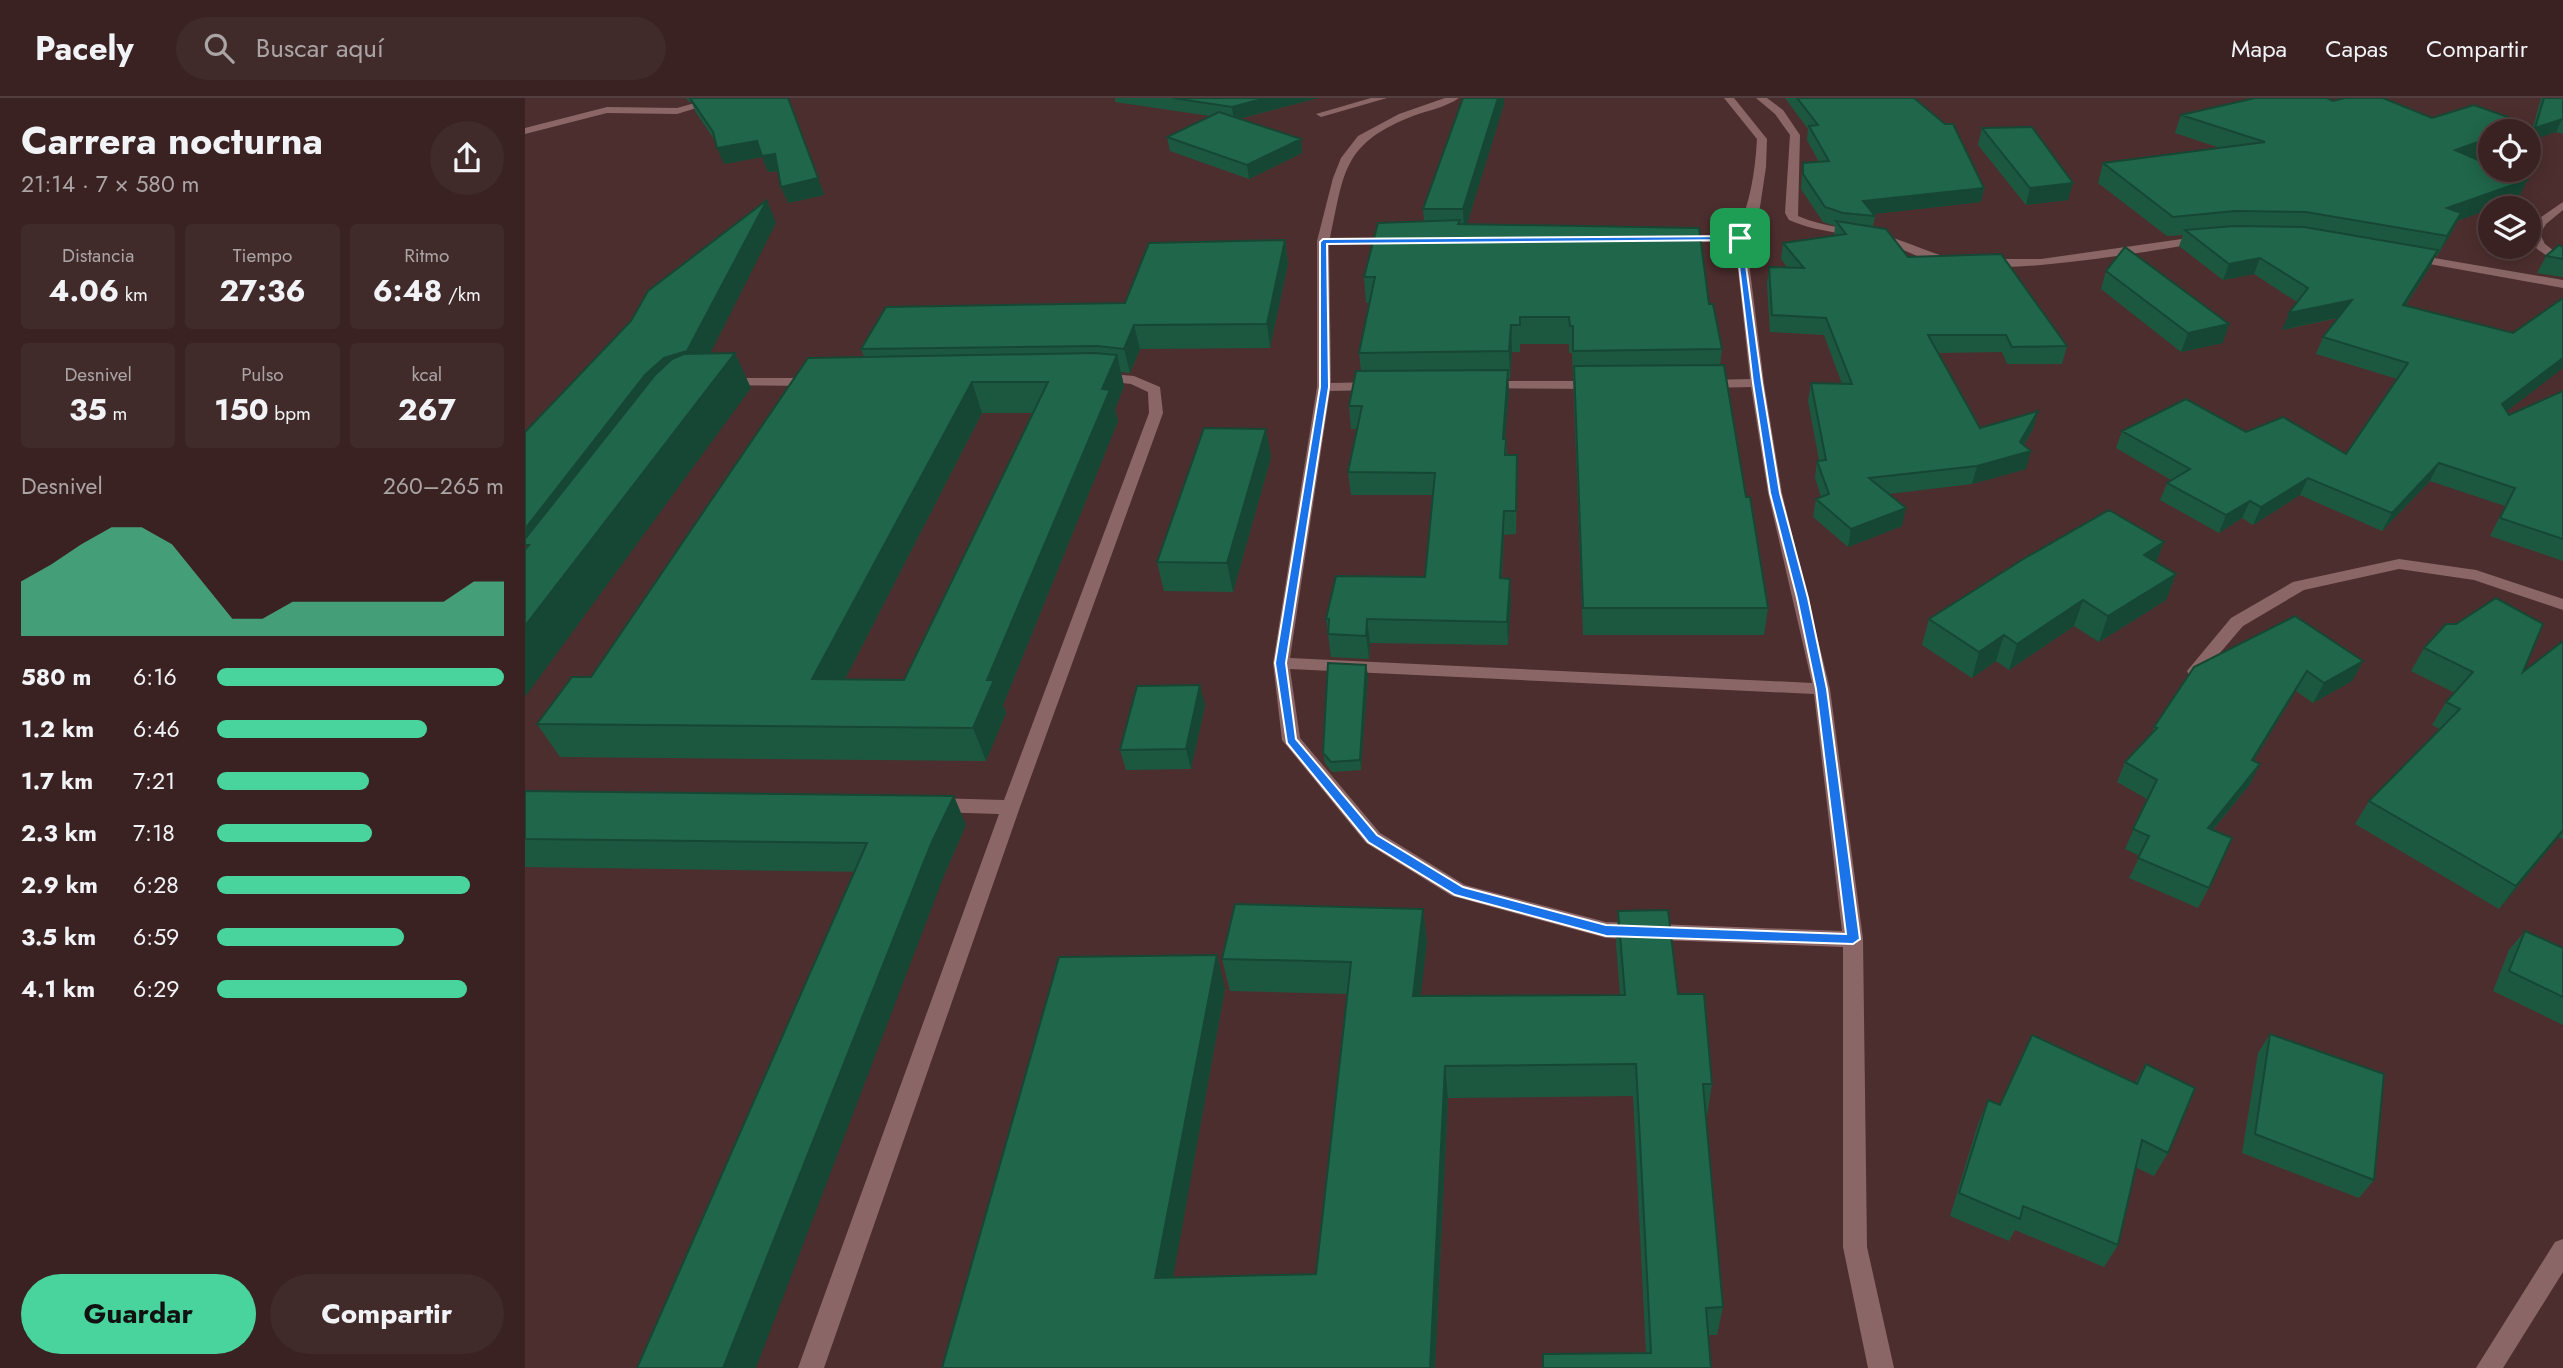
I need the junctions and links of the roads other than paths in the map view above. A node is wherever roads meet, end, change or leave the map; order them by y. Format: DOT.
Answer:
graph roads {
  1 [pos="724,98"];
  2 [pos="1382,98"];
  3 [pos="1454,98"];
  4 [pos="1729,98"];
  5 [pos="1761,98"];
  6 [pos="1321,114"];
  7 [pos="525,131"];
  8 [pos="2563,205"];
  9 [pos="2217,237"];
  10 [pos="1740,238"];
  11 [pos="1671,239"];
  12 [pos="1407,241"];
  13 [pos="1323,242"];
  14 [pos="2403,257"];
  15 [pos="2563,264"];
  16 [pos="2563,284"];
  17 [pos="1089,377"];
  18 [pos="833,381"];
  19 [pos="708,382"];
  20 [pos="1757,383"];
  21 [pos="1618,384"];
  22 [pos="1688,384"];
  23 [pos="1394,386"];
  24 [pos="1464,386"];
  25 [pos="1324,387"];
  26 [pos="2563,605"];
  27 [pos="1281,663"];
  28 [pos="2195,671"];
  29 [pos="1822,689"];
  30 [pos="918,805"];
  31 [pos="1011,807"];
  32 [pos="1853,939"];
  33 [pos="2563,1250"];
  34 [pos="811,1368"];
  35 [pos="1881,1368"];
  36 [pos="2489,1368"];
  1 -- 7 [label="street"];
  2 -- 6 [label="street"];
  3 -- 13 [label="street"];
  4 -- 10 [label="street"];
  5 -- 9 [label="street"];
  8 -- 15 [label="street"];
  10 -- 11 [label="street"];
  10 -- 20 [label="street"];
  12 -- 13 [label="street"];
  13 -- 25 [label="street"];
  14 -- 16 [label="street"];
  17 -- 31 [label="street"];
  18 -- 19 [label="street"];
  20 -- 22 [label="street"];
  20 -- 29 [label="street"];
  21 -- 24 [label="street"];
  23 -- 25 [label="street"];
  25 -- 27 [label="street"];
  26 -- 28 [label="street"];
  27 -- 29 [label="street"];
  27 -- 32 [label="street"];
  29 -- 32 [label="street"];
  30 -- 31 [label="street"];
  31 -- 34 [label="street"];
  32 -- 35 [label="street"];
  33 -- 36 [label="street"];
}
